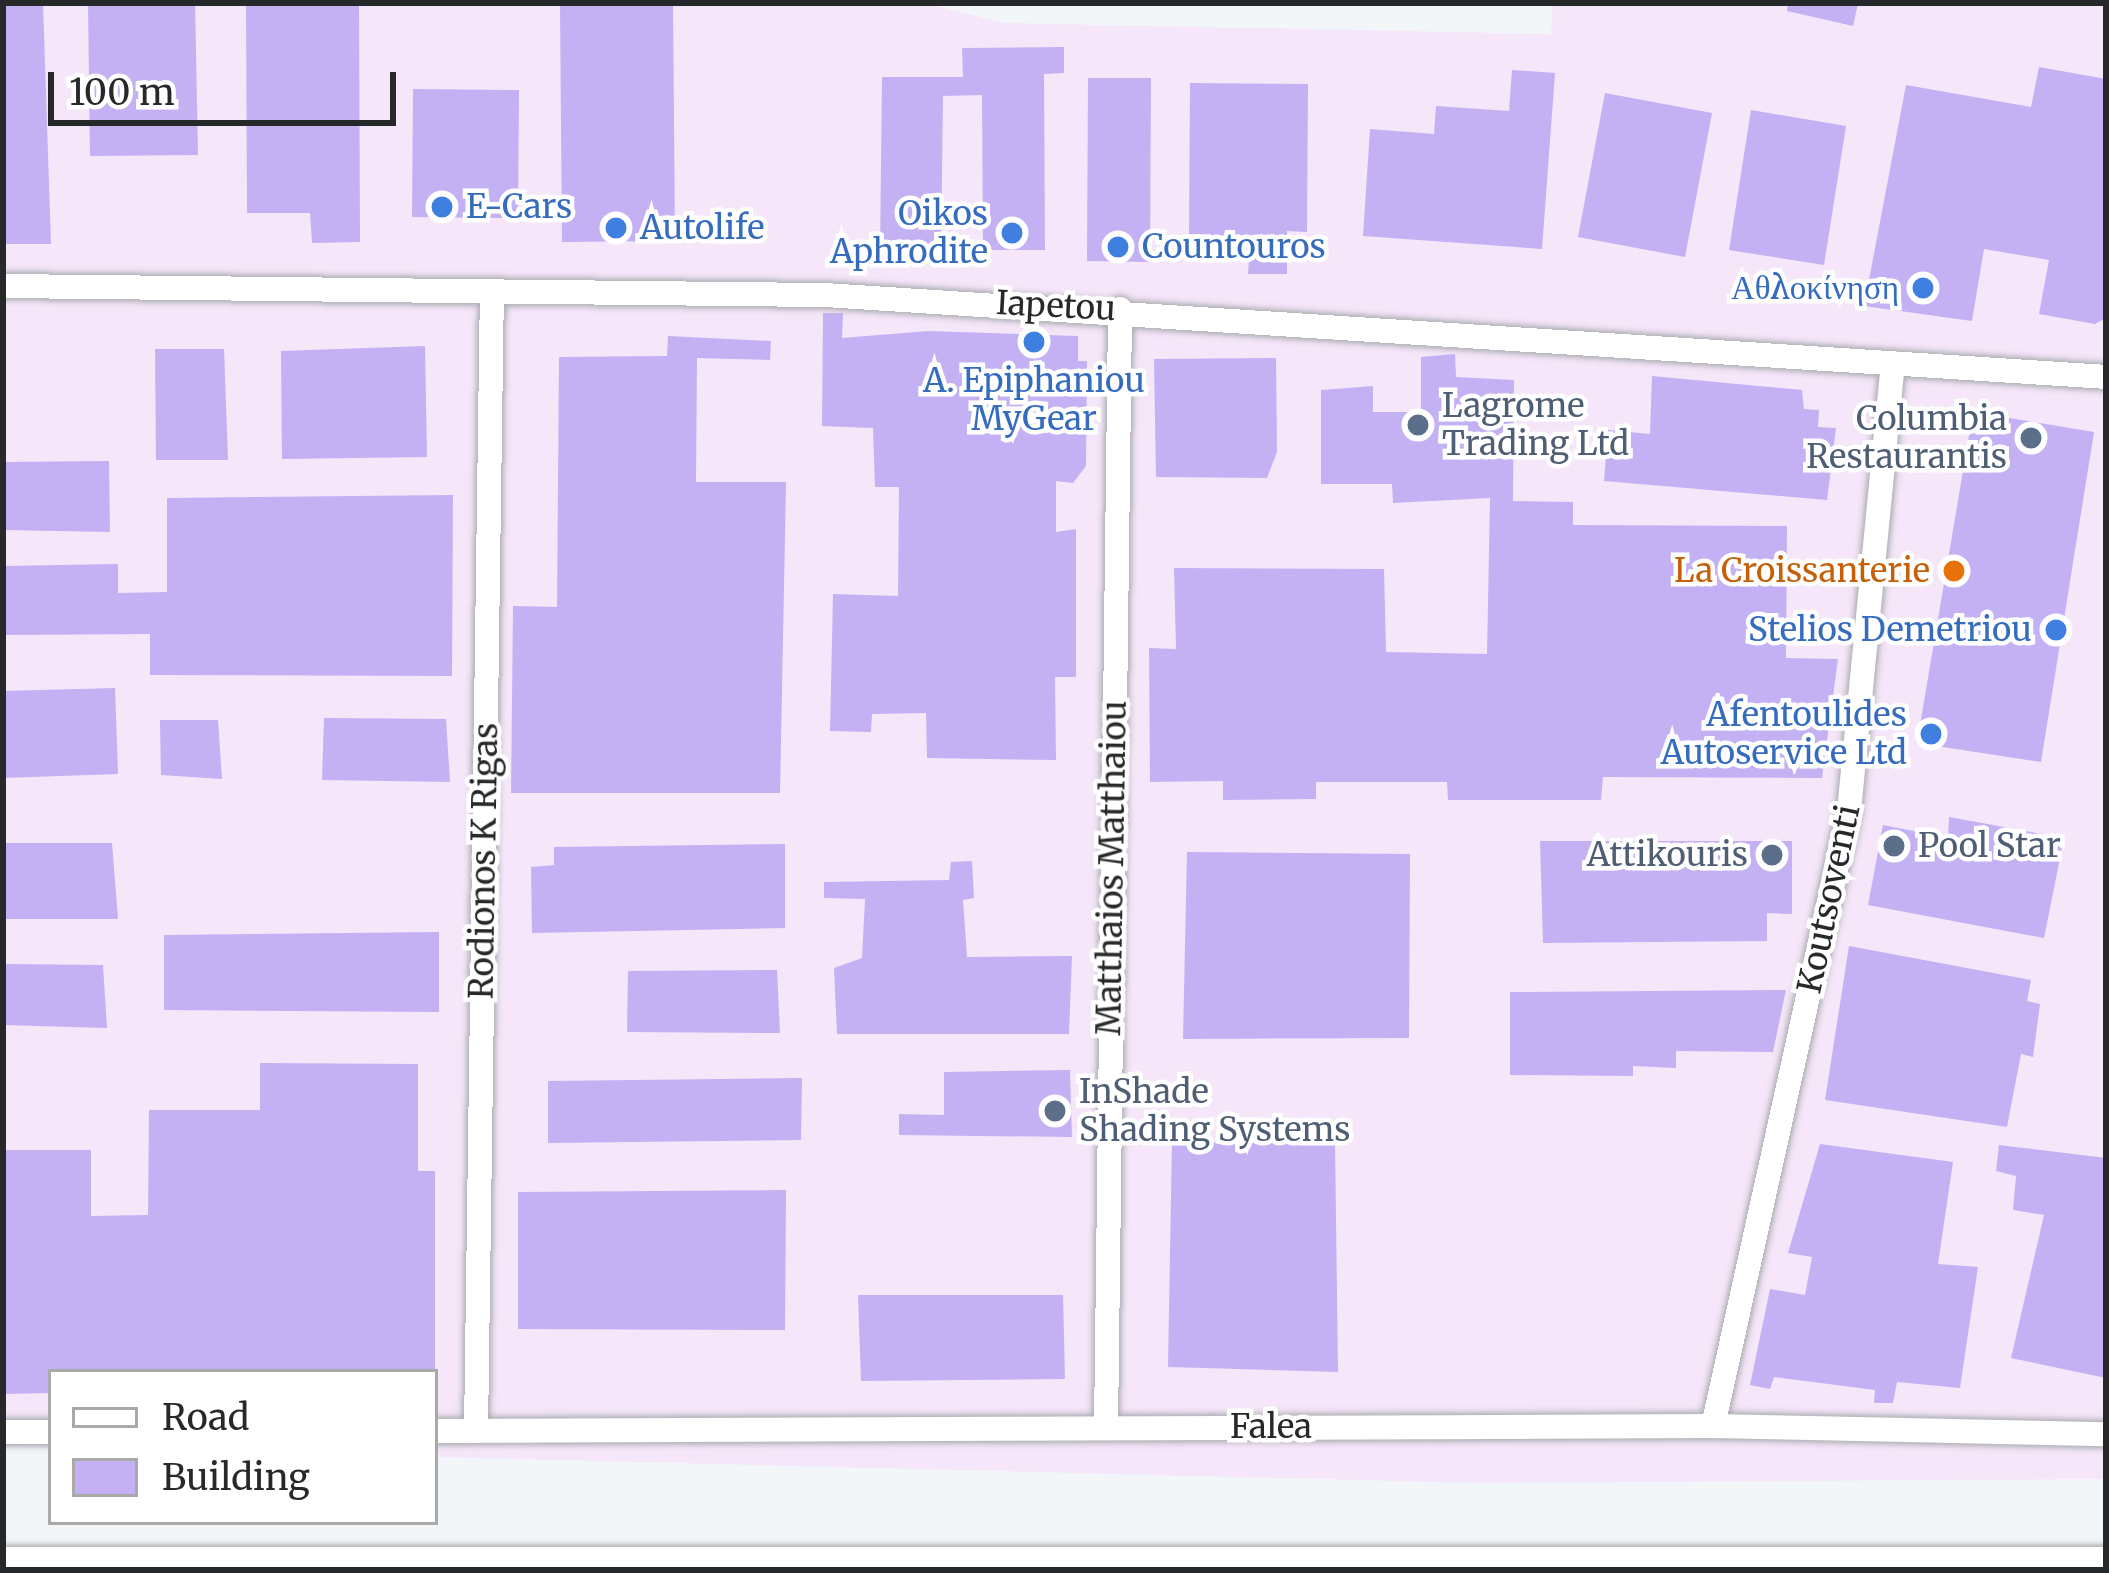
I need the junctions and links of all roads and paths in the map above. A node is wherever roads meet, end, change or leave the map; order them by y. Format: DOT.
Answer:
graph roads {
  1 [pos="3,286"];
  2 [pos="492,292"];
  3 [pos="1120,308"];
  4 [pos="1893,363"];
  5 [pos="2106,377"];
  6 [pos="1713,1426"];
  7 [pos="1106,1428"];
  8 [pos="438,1431"];
  9 [pos="476,1431"];
  10 [pos="3,1432"];
  11 [pos="48,1432"];
  12 [pos="2106,1434"];
  13 [pos="2106,1546"];
  14 [pos="3,1568"];
  15 [pos="1302,1568"];
  16 [pos="2106,1568"];
  1 -- 2 [label="street, Iapetou"];
  2 -- 3 [label="street, Iapetou"];
  2 -- 9 [label="street, Rodionos K Rigas"];
  3 -- 4 [label="street, Iapetou"];
  3 -- 7 [label="street, Matthaios Matthaiou"];
  4 -- 5 [label="street, Iapetou"];
  4 -- 6 [label="street, Koutsoventi"];
  6 -- 7 [label="street, Falea"];
  6 -- 12 [label="street, Falea"];
  7 -- 9 [label="street, Falea"];
  8 -- 9 [label="street, Falea"];
  10 -- 11 [label="street"];
  13 -- 15 [label="highway"];
  14 -- 15 [label="highway"];
  15 -- 16 [label="highway"];
}
